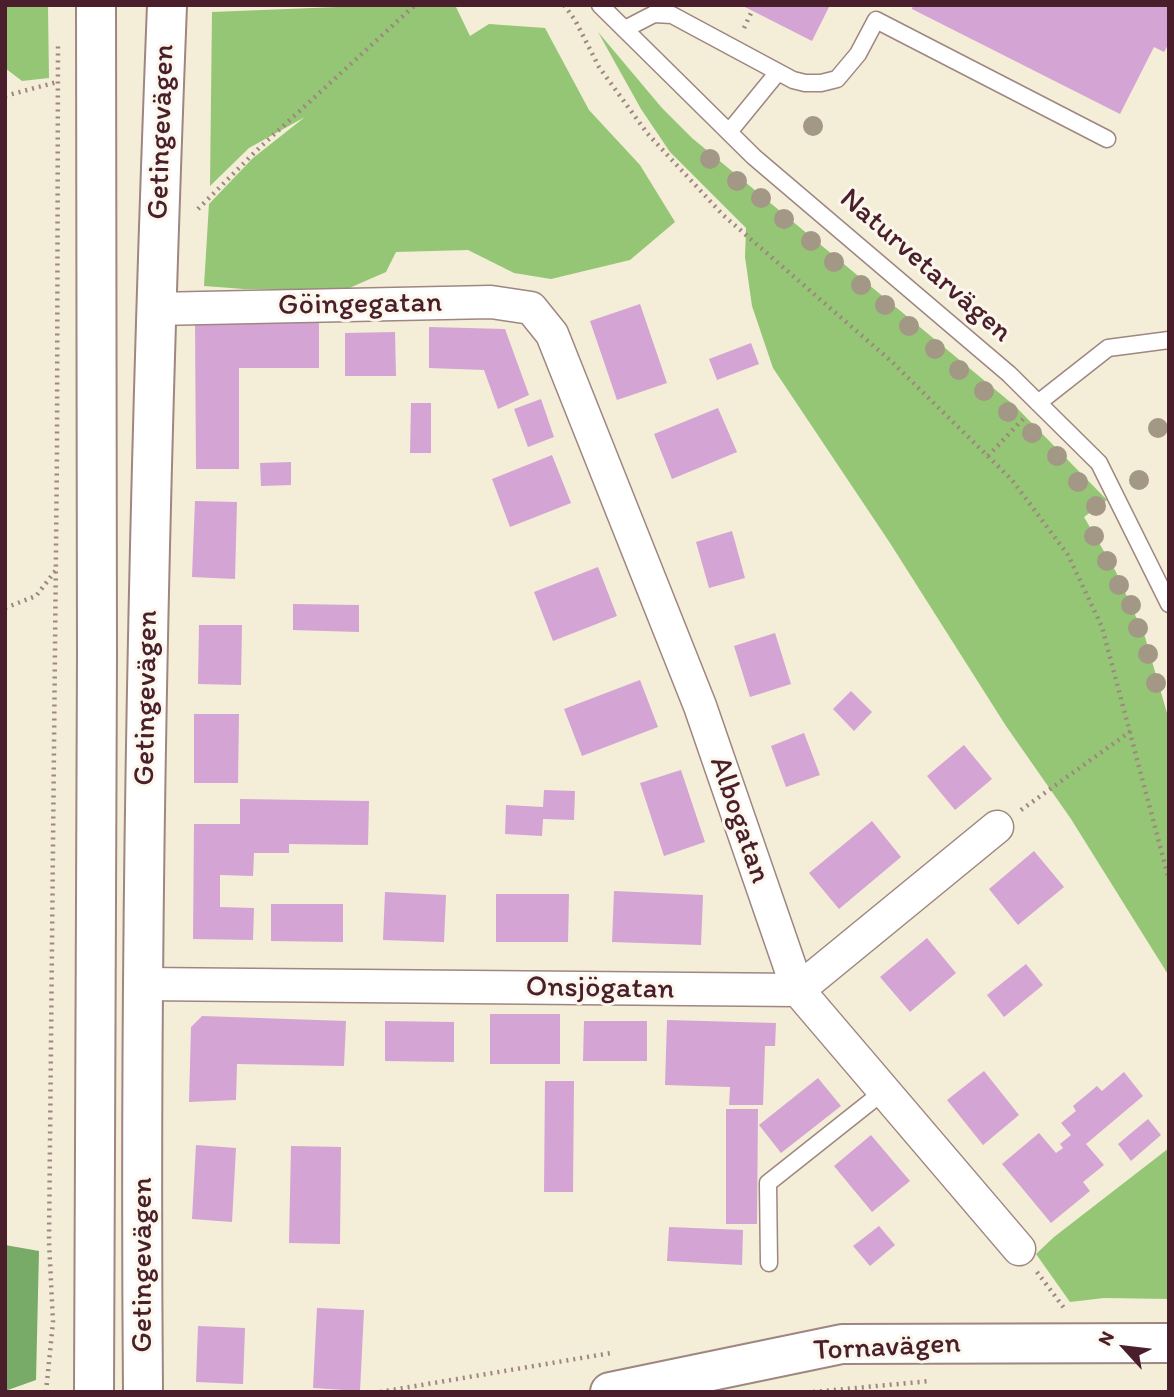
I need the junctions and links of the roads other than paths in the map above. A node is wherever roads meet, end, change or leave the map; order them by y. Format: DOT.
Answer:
graph roads {
  1 [pos="96,5"];
  2 [pos="167,5"];
  3 [pos="600,5"];
  4 [pos="625,29"];
  5 [pos="778,72"];
  6 [pos="729,132"];
  7 [pos="1107,139"];
  8 [pos="155,309"];
  9 [pos="552,334"];
  10 [pos="1169,340"];
  11 [pos="1038,403"];
  12 [pos="1169,604"];
  13 [pos="998,827"];
  14 [pos="143,984"];
  15 [pos="799,990"];
  16 [pos="884,1091"];
  17 [pos="1019,1249"];
  18 [pos="769,1263"];
  19 [pos="1169,1343"];
  20 [pos="94,1392"];
  21 [pos="143,1392"];
  22 [pos="610,1392"];
  1 -- 20 [label="main road, Getingevägen"];
  2 -- 8 [label="main road, Getingevägen"];
  3 -- 4 [label="lane, Naturvetarvägen"];
  4 -- 5 [label="lane"];
  4 -- 6 [label="lane, Naturvetarvägen"];
  5 -- 6 [label="lane"];
  5 -- 7 [label="lane"];
  6 -- 11 [label="lane, Naturvetarvägen"];
  8 -- 9 [label="street, Göingegatan"];
  8 -- 14 [label="main road, Getingevägen"];
  9 -- 15 [label="street, Albogatan"];
  10 -- 11 [label="lane"];
  11 -- 12 [label="lane, Naturvetarvägen"];
  13 -- 15 [label="street"];
  14 -- 15 [label="street, Onsjögatan"];
  14 -- 21 [label="main road, Getingevägen"];
  15 -- 16 [label="street, Albogatan"];
  16 -- 17 [label="street, Albogatan"];
  16 -- 18 [label="lane"];
  19 -- 22 [label="main road, Tornavägen"];
}
